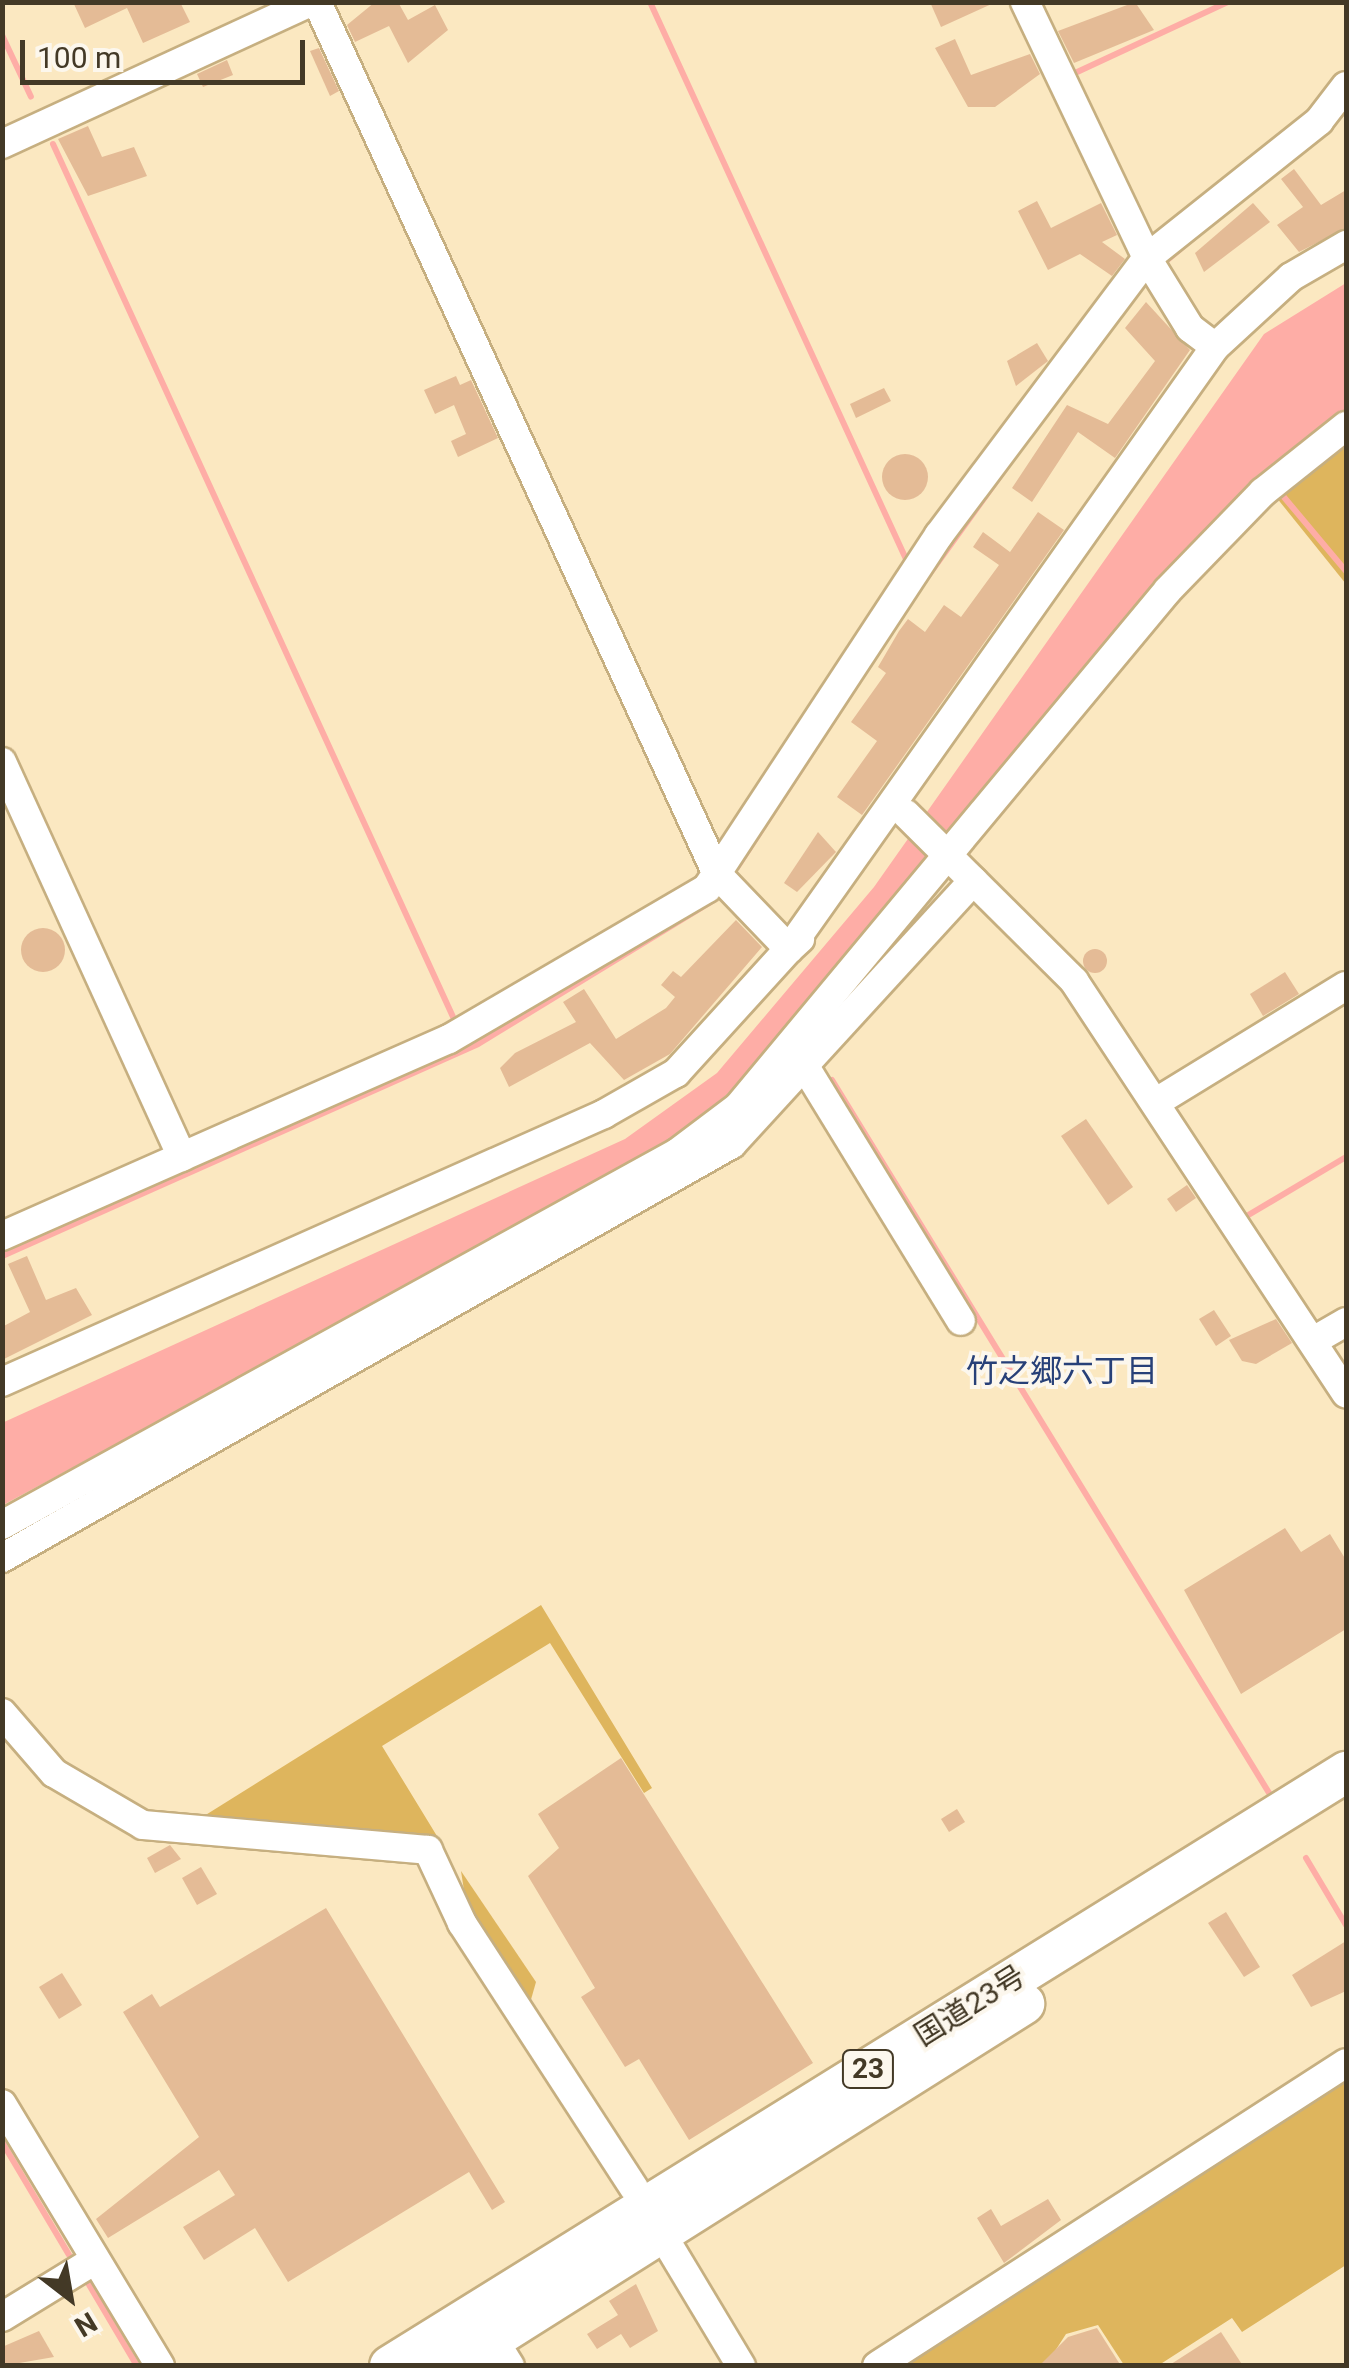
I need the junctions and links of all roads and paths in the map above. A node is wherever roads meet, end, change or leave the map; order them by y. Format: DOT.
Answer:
graph roads {
  1 [pos="314,2"];
  2 [pos="1025,2"];
  3 [pos="1346,86"];
  4 [pos="2,144"];
  5 [pos="1346,245"];
  6 [pos="1152,267"];
  7 [pos="1215,347"];
  8 [pos="1346,426"];
  9 [pos="984,676"];
  10 [pos="2,762"];
  11 [pos="909,817"];
  12 [pos="950,858"];
  13 [pos="717,874"];
  14 [pos="972,881"];
  15 [pos="790,949"];
  16 [pos="1346,986"];
  17 [pos="804,1065"];
  18 [pos="1158,1102"];
  19 [pos="182,1157"];
  20 [pos="2,1236"];
  21 [pos="961,1321"];
  22 [pos="1346,1322"];
  23 [pos="1313,1341"];
  24 [pos="2,1382"];
  25 [pos="1346,1394"];
  26 [pos="2,1525"];
  27 [pos="2,1558"];
  28 [pos="6,1726"];
  29 [pos="1346,1772"];
  30 [pos="1346,1805"];
  31 [pos="1346,2063"];
  32 [pos="2,2104"];
  33 [pos="634,2188"];
  34 [pos="672,2251"];
  35 [pos="95,2260"];
  36 [pos="2,2317"];
  37 [pos="493,2339"];
  38 [pos="160,2366"];
  39 [pos="390,2366"];
  40 [pos="450,2366"];
  41 [pos="741,2366"];
  42 [pos="876,2366"];
  1 -- 4 [label="street"];
  1 -- 13 [label="street"];
  2 -- 6 [label="street"];
  3 -- 6 [label="street"];
  5 -- 7 [label="street"];
  6 -- 7 [label="street"];
  6 -- 13 [label="street"];
  7 -- 9 [label="street"];
  8 -- 12 [label="street"];
  9 -- 11 [label="street"];
  9 -- 15 [label="street"];
  10 -- 19 [label="street"];
  11 -- 12 [label="street"];
  11 -- 15 [label="street"];
  12 -- 14 [label="street"];
  12 -- 26 [label="street"];
  13 -- 15 [label="street"];
  13 -- 19 [label="street"];
  14 -- 17 [label="street"];
  14 -- 18 [label="street"];
  15 -- 24 [label="street"];
  16 -- 18 [label="street"];
  17 -- 21 [label="street"];
  17 -- 27 [label="street"];
  18 -- 23 [label="street"];
  19 -- 20 [label="street"];
  22 -- 23 [label="street"];
  23 -- 25 [label="street"];
  28 -- 33 [label="street"];
  29 -- 37 [label="highway, 国道23号 / 23"];
  30 -- 37 [label="highway, 国道23号 / 23"];
  31 -- 42 [label="street"];
  32 -- 35 [label="street"];
  34 -- 41 [label="street"];
  35 -- 36 [label="street"];
  35 -- 38 [label="street"];
  37 -- 39 [label="highway, 国道23号 / 23"];
  37 -- 40 [label="highway, 国道23号 / 23"];
}
